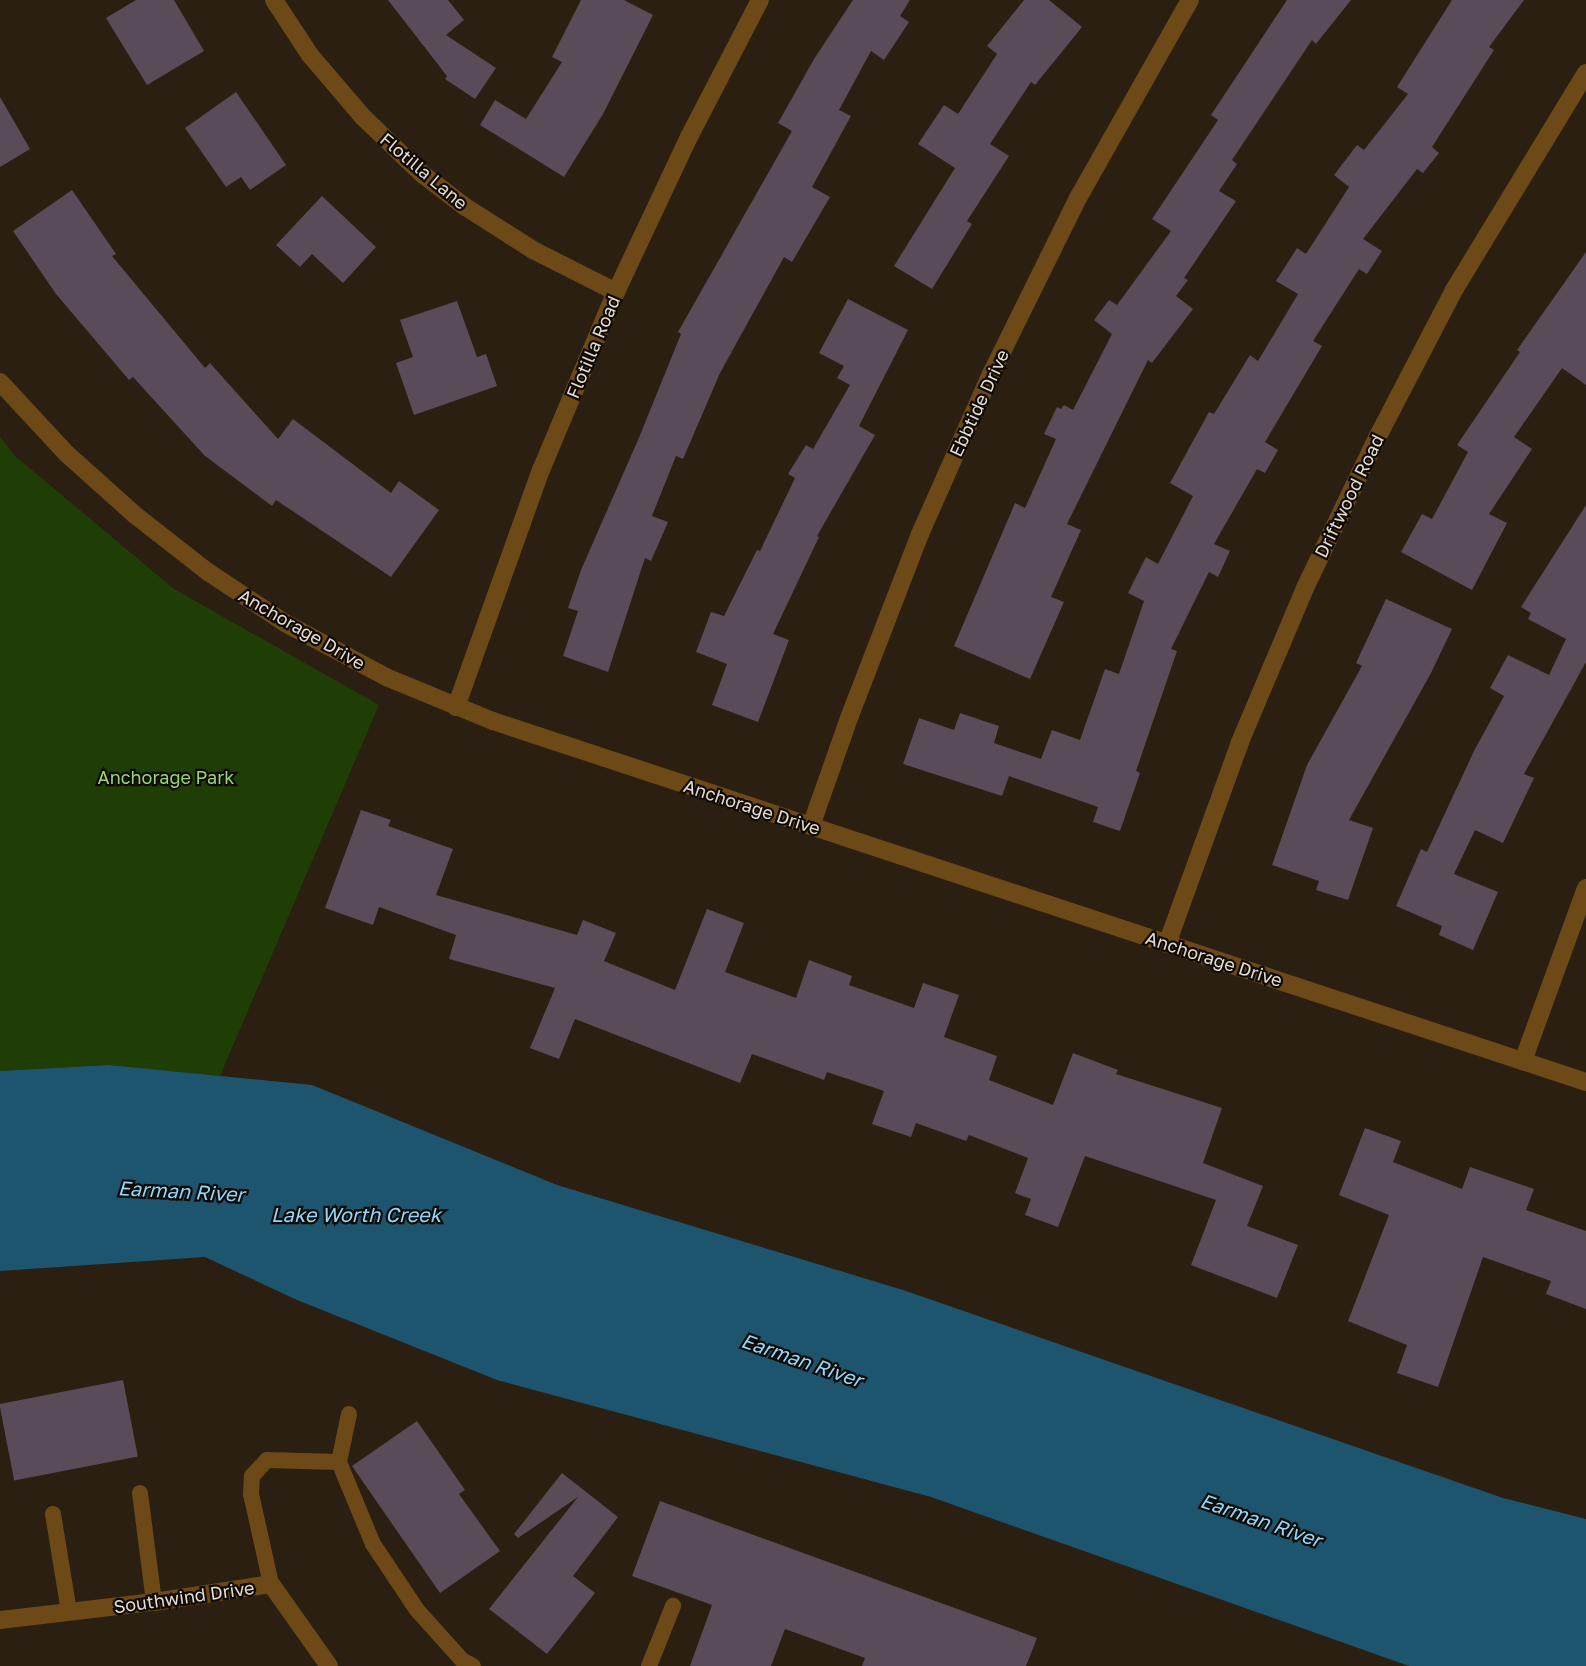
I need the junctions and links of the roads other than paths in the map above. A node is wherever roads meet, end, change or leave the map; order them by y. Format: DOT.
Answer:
graph roads {
  1 [pos="274,0"];
  2 [pos="760,0"];
  3 [pos="1190,0"];
  4 [pos="1586,74"];
  5 [pos="616,292"];
  6 [pos="0,382"];
  7 [pos="456,706"];
  8 [pos="811,826"];
  9 [pos="1586,888"];
  10 [pos="1167,944"];
  11 [pos="1523,1061"];
  12 [pos="1586,1082"];
  13 [pos="349,1414"];
  14 [pos="339,1462"];
  15 [pos="140,1493"];
  16 [pos="53,1514"];
  17 [pos="271,1584"];
  18 [pos="154,1602"];
  19 [pos="673,1606"];
  20 [pos="69,1612"];
  21 [pos="0,1620"];
  22 [pos="329,1666"];
  23 [pos="473,1666"];
  24 [pos="649,1666"];
  1 -- 5 [label="street, Flotilla Lane"];
  2 -- 5 [label="street, Flotilla Road"];
  3 -- 8 [label="street, Ebbtide Drive"];
  4 -- 10 [label="street, Driftwood Road"];
  5 -- 7 [label="street, Flotilla Road"];
  6 -- 7 [label="street, Anchorage Drive"];
  7 -- 8 [label="street, Anchorage Drive"];
  8 -- 10 [label="street, Anchorage Drive"];
  9 -- 11 [label="street"];
  10 -- 11 [label="street, Anchorage Drive"];
  11 -- 12 [label="street, Anchorage Drive"];
  13 -- 14 [label="lane"];
  14 -- 17 [label="lane"];
  14 -- 23 [label="lane"];
  15 -- 18 [label="lane"];
  16 -- 20 [label="lane"];
  17 -- 18 [label="street, Southwind Drive"];
  17 -- 22 [label="street, Southwind Drive"];
  18 -- 20 [label="street, Southwind Drive"];
  19 -- 24 [label="lane"];
  20 -- 21 [label="street, Southwind Drive"];
}
